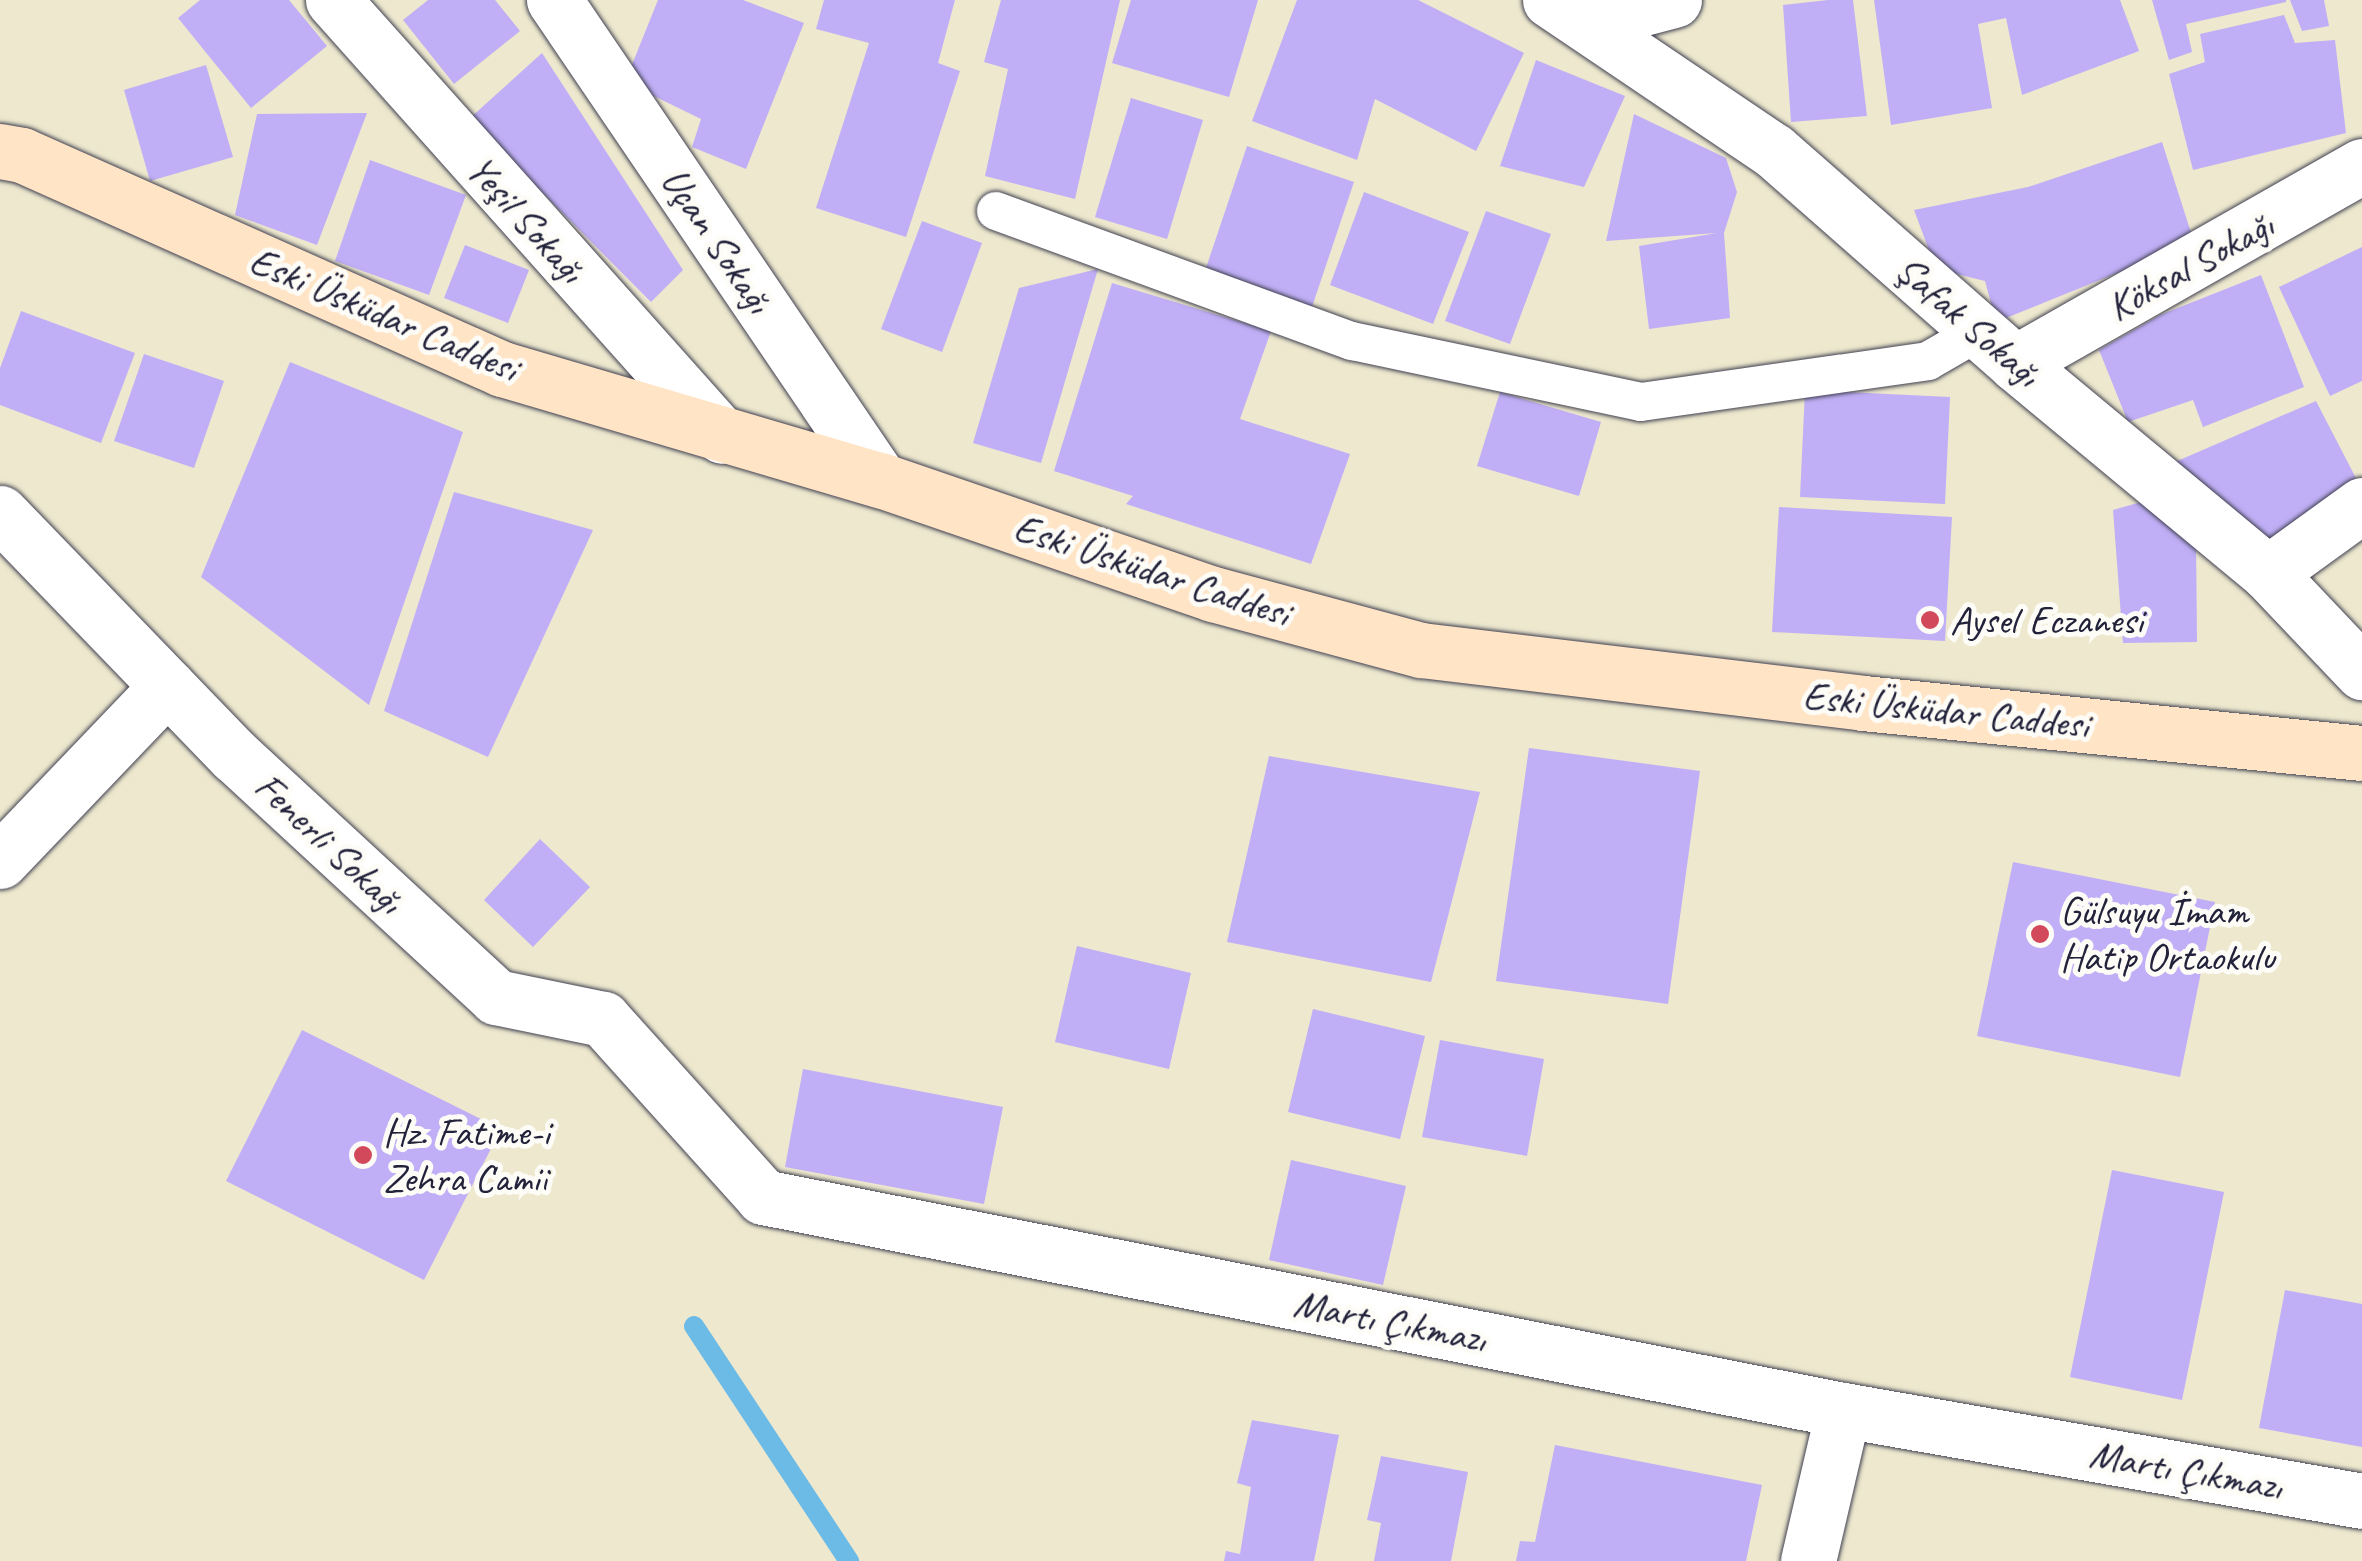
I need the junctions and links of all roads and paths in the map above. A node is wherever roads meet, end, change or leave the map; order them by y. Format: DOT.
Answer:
graph roads {
  1 [pos="332,0"];
  2 [pos="554,0"];
  3 [pos="1674,0"];
  4 [pos="1569,11"];
  5 [pos="0,151"];
  6 [pos="2362,166"];
  7 [pos="996,211"];
  8 [pos="1998,347"];
  9 [pos="722,436"];
  10 [pos="880,480"];
  11 [pos="2362,505"];
  12 [pos="0,513"];
  13 [pos="2268,572"];
  14 [pos="2362,672"];
  15 [pos="167,686"];
  16 [pos="2362,753"];
  17 [pos="0,860"];
  18 [pos="496,997"];
  19 [pos="1843,1410"];
  20 [pos="2362,1501"];
  21 [pos="1808,1561"];
  1 -- 9 [label="street, Yeşil Sokağı"];
  2 -- 10 [label="street, Uçan Sokağı"];
  3 -- 4 [label="street"];
  4 -- 8 [label="street, Şafak Sokağı"];
  5 -- 9 [label="main road, Eski Üsküdar Caddesi"];
  6 -- 8 [label="street, Köksal Sokağı"];
  7 -- 8 [label="lane"];
  8 -- 13 [label="street, Şafak Sokağı"];
  9 -- 10 [label="main road, Eski Üsküdar Caddesi"];
  10 -- 16 [label="main road, Eski Üsküdar Caddesi"];
  11 -- 13 [label="street"];
  12 -- 15 [label="street, Fenerli Sokağı"];
  13 -- 14 [label="street, Şafak Sokağı"];
  15 -- 17 [label="street"];
  15 -- 18 [label="street, Fenerli Sokağı"];
  18 -- 19 [label="street, Martı Çıkmazı"];
  19 -- 20 [label="street, Martı Çıkmazı"];
  19 -- 21 [label="street"];
}
